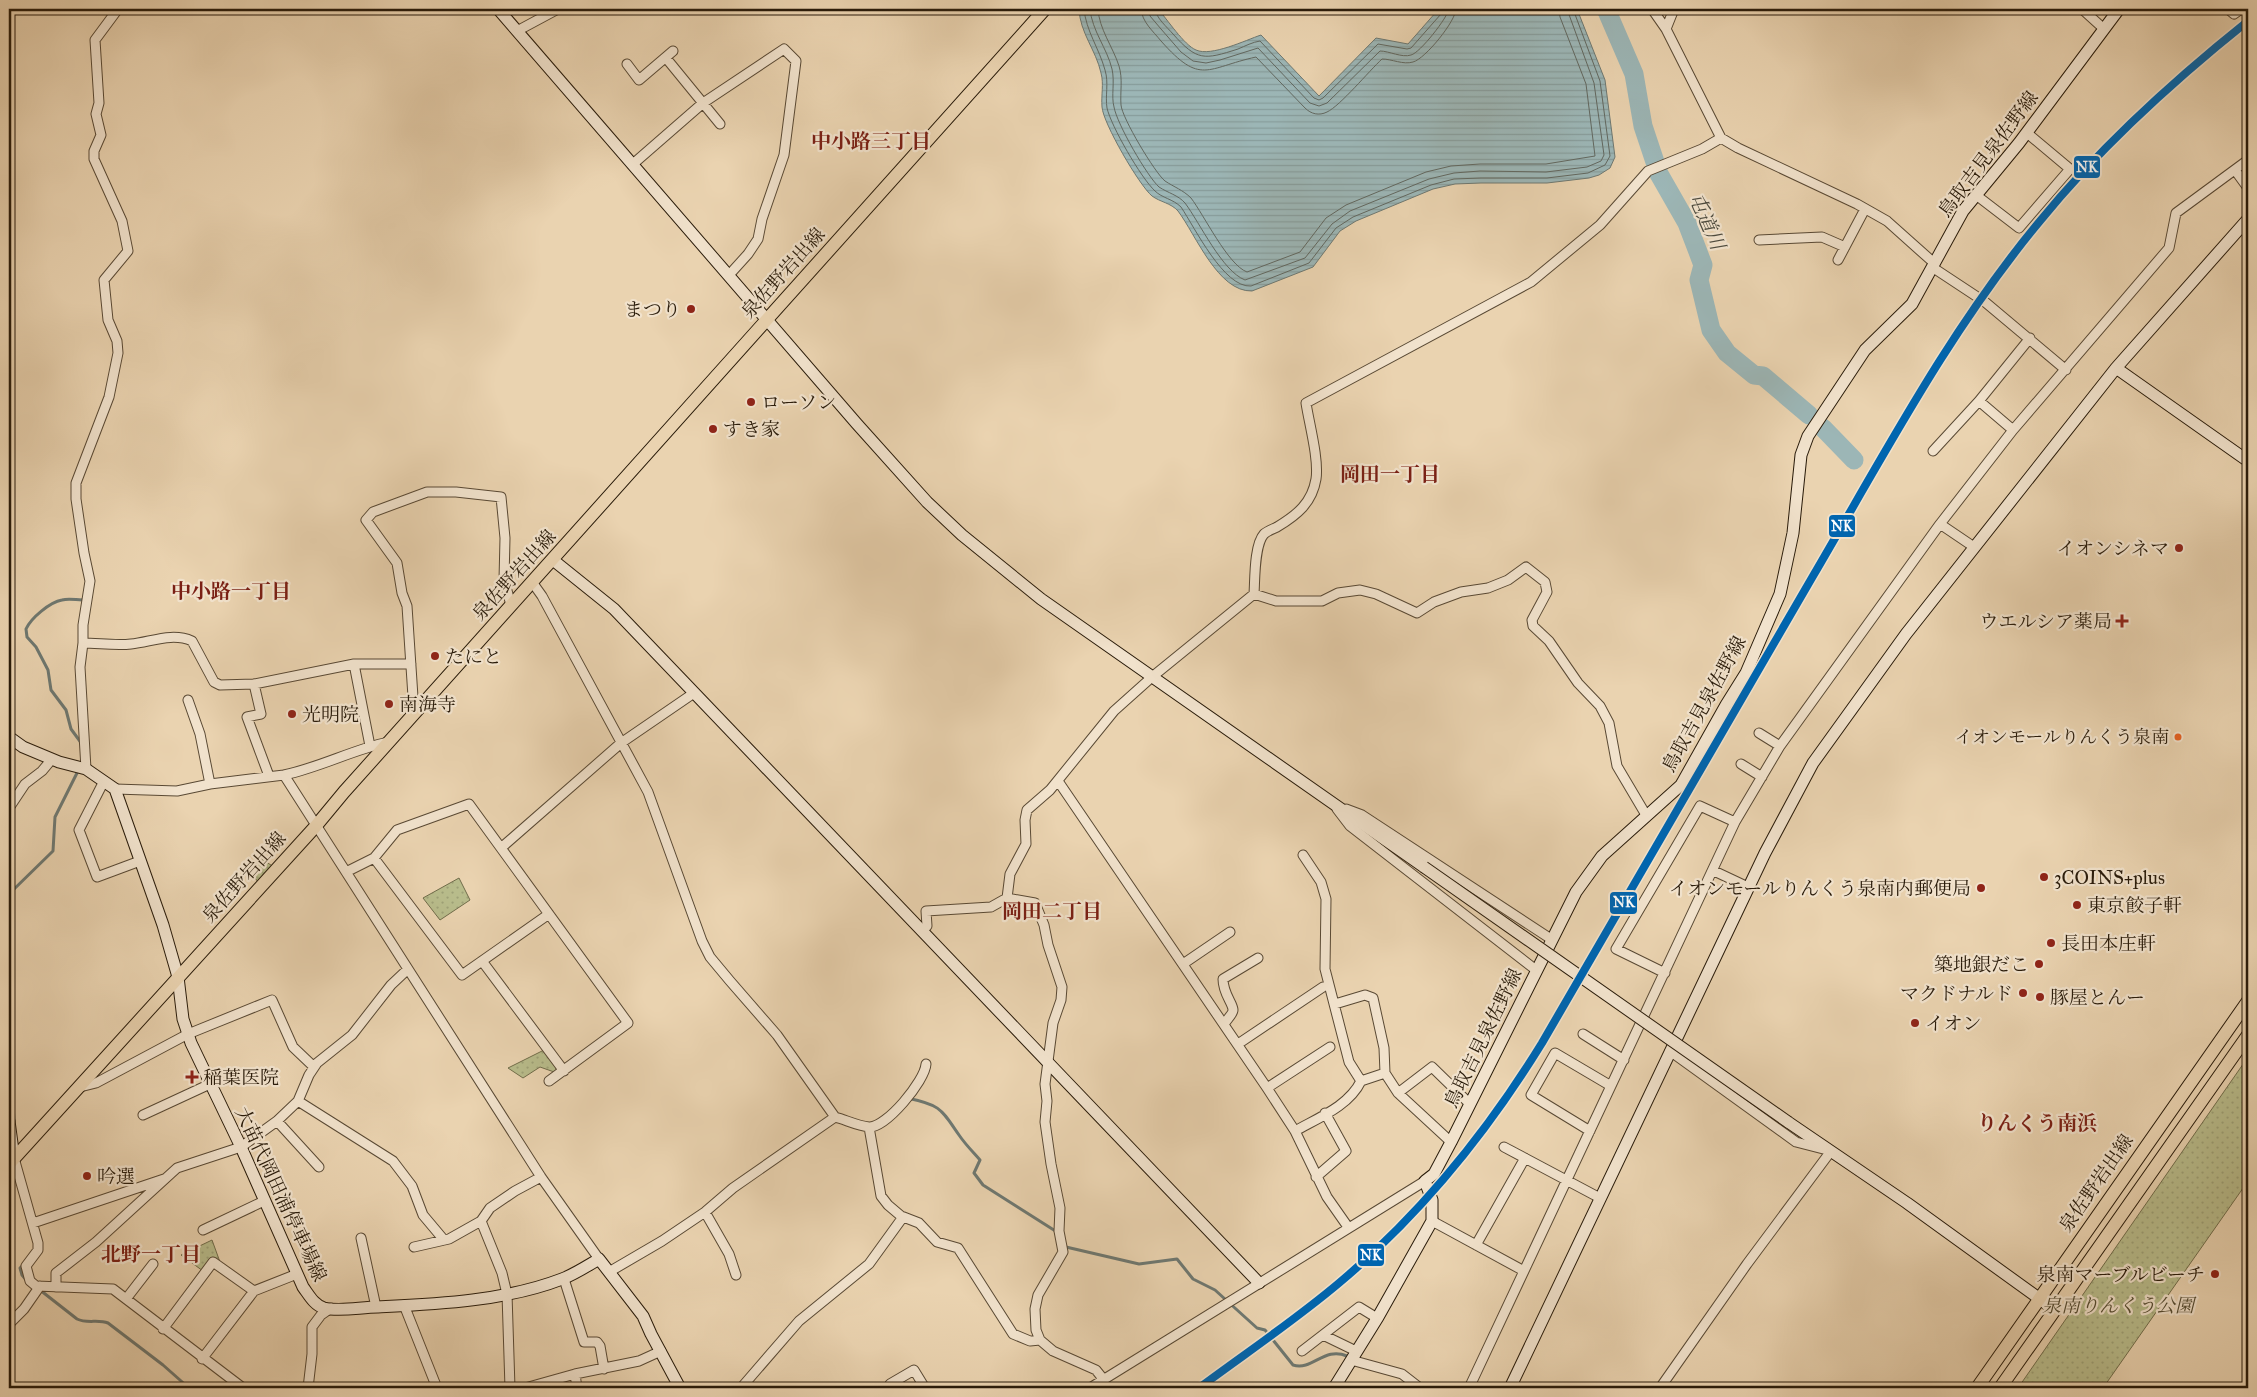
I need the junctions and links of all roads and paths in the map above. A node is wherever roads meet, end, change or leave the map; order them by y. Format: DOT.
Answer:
graph roads {
  1 [pos="118,9"];
  2 [pos="498,9"];
  3 [pos="558,9"];
  4 [pos="1045,9"];
  5 [pos="1652,9"];
  6 [pos="1674,9"];
  7 [pos="2082,9"];
  8 [pos="2119,9"];
  9 [pos="2228,9"];
  10 [pos="2241,9"];
  11 [pos="1666,29"];
  12 [pos="2104,29"];
  13 [pos="517,31"];
  14 [pos="673,51"];
  15 [pos="666,58"];
  16 [pos="627,64"];
  17 [pos="704,103"];
  18 [pos="720,124"];
  19 [pos="2027,132"];
  20 [pos="1721,138"];
  21 [pos="2248,160"];
  22 [pos="633,164"];
  23 [pos="2235,170"];
  24 [pos="2248,188"];
  25 [pos="1976,195"];
  26 [pos="1865,209"];
  27 [pos="2248,219"];
  28 [pos="1759,240"];
  29 [pos="1845,247"];
  30 [pos="1838,260"];
  31 [pos="1933,265"];
  32 [pos="729,275"];
  33 [pos="767,319"];
  34 [pos="2030,338"];
  35 [pos="2116,368"];
  36 [pos="2066,370"];
  37 [pos="1979,401"];
  38 [pos="2013,430"];
  39 [pos="1933,451"];
  40 [pos="2248,460"];
  41 [pos="1940,524"];
  42 [pos="1974,547"];
  43 [pos="553,560"];
  44 [pos="532,582"];
  45 [pos="1254,594"];
  46 [pos="511,605"];
  47 [pos="83,643"];
  48 [pos="354,664"];
  49 [pos="411,664"];
  50 [pos="1152,677"];
  51 [pos="254,684"];
  52 [pos="694,693"];
  53 [pos="188,700"];
  54 [pos="420,707"];
  55 [pos="1759,733"];
  56 [pos="9,737"];
  57 [pos="389,742"];
  58 [pos="621,743"];
  59 [pos="370,746"];
  60 [pos="1780,746"];
  61 [pos="52,759"];
  62 [pos="1741,764"];
  63 [pos="86,769"];
  64 [pos="284,775"];
  65 [pos="269,776"];
  66 [pos="1762,777"];
  67 [pos="104,781"];
  68 [pos="1058,781"];
  69 [pos="210,784"];
  70 [pos="115,789"];
  71 [pos="1334,805"];
  72 [pos="9,808"];
  73 [pos="1646,815"];
  74 [pos="1735,822"];
  75 [pos="316,827"];
  76 [pos="501,848"];
  77 [pos="1303,854"];
  78 [pos="374,858"];
  79 [pos="140,861"];
  80 [pos="1714,871"];
  81 [pos="346,872"];
  82 [pos="1748,887"];
  83 [pos="1007,898"];
  84 [pos="549,914"];
  85 [pos="923,930"];
  86 [pos="1230,932"];
  87 [pos="1551,938"];
  88 [pos="1258,958"];
  89 [pos="482,961"];
  90 [pos="1183,964"];
  91 [pos="408,969"];
  92 [pos="1536,970"];
  93 [pos="1665,973"];
  94 [pos="178,977"];
  95 [pos="1323,987"];
  96 [pos="2248,1001"];
  97 [pos="1335,1004"];
  98 [pos="1225,1023"];
  99 [pos="188,1034"];
  100 [pos="1583,1034"];
  101 [pos="2248,1035"];
  102 [pos="1238,1044"];
  103 [pos="1330,1047"];
  104 [pos="1670,1051"];
  105 [pos="1624,1060"];
  106 [pos="1049,1061"];
  107 [pos="926,1064"];
  108 [pos="314,1067"];
  109 [pos="564,1071"];
  110 [pos="1385,1073"];
  111 [pos="549,1081"];
  112 [pos="1360,1081"];
  113 [pos="210,1084"];
  114 [pos="1611,1086"];
  115 [pos="78,1088"];
  116 [pos="1268,1088"];
  117 [pos="1398,1093"];
  118 [pos="298,1101"];
  119 [pos="1470,1104"];
  120 [pos="1325,1114"];
  121 [pos="143,1115"];
  122 [pos="835,1117"];
  123 [pos="9,1121"];
  124 [pos="277,1121"];
  125 [pos="869,1127"];
  126 [pos="1295,1131"];
  127 [pos="1590,1131"];
  128 [pos="1451,1142"];
  129 [pos="241,1147"];
  130 [pos="1504,1147"];
  131 [pos="1831,1151"];
  132 [pos="1526,1158"];
  133 [pos="11,1161"];
  134 [pos="319,1167"];
  135 [pos="540,1177"];
  136 [pos="1316,1177"];
  137 [pos="166,1178"];
  138 [pos="1567,1180"];
  139 [pos="1425,1181"];
  140 [pos="1600,1198"];
  141 [pos="264,1201"];
  142 [pos="705,1212"];
  143 [pos="903,1217"];
  144 [pos="481,1221"];
  145 [pos="1432,1221"];
  146 [pos="33,1223"];
  147 [pos="1348,1227"];
  148 [pos="203,1230"];
  149 [pos="361,1238"];
  150 [pos="444,1240"];
  151 [pos="1476,1245"];
  152 [pos="414,1248"];
  153 [pos="599,1259"];
  154 [pos="153,1264"];
  155 [pos="1524,1271"];
  156 [pos="609,1272"];
  157 [pos="297,1274"];
  158 [pos="736,1275"];
  159 [pos="564,1279"];
  160 [pos="1259,1283"];
  161 [pos="40,1286"];
  162 [pos="56,1287"];
  163 [pos="254,1291"];
  164 [pos="508,1294"];
  165 [pos="2039,1297"];
  166 [pos="126,1299"];
  167 [pos="404,1306"];
  168 [pos="376,1307"];
  169 [pos="331,1308"];
  170 [pos="2055,1310"];
  171 [pos="1377,1318"];
  172 [pos="9,1324"];
  173 [pos="163,1328"];
  174 [pos="1323,1335"];
  175 [pos="1040,1340"];
  176 [pos="662,1351"];
  177 [pos="1302,1351"];
  178 [pos="1354,1355"];
  179 [pos="202,1359"];
  180 [pos="604,1369"];
  181 [pos="575,1374"];
  182 [pos="1104,1380"];
  183 [pos="890,1384"];
  184 [pos="243,1388"];
  185 [pos="308,1388"];
  186 [pos="437,1388"];
  187 [pos="510,1388"];
  188 [pos="525,1388"];
  189 [pos="577,1388"];
  190 [pos="680,1388"];
  191 [pos="741,1388"];
  192 [pos="926,1388"];
  193 [pos="1090,1388"];
  194 [pos="1334,1388"];
  195 [pos="1420,1388"];
  196 [pos="1469,1388"];
  197 [pos="1510,1388"];
  198 [pos="1660,1388"];
  199 [pos="1976,1388"];
  200 [pos="2000,1388"];
  1 -- 47 [label="street"];
  2 -- 13 [label="street"];
  3 -- 13 [label="street"];
  4 -- 33 [label="main road, 泉佐野岩出線"];
  5 -- 11 [label="street"];
  6 -- 11 [label="street"];
  7 -- 12 [label="street"];
  8 -- 12 [label="street, 鳥取吉見泉佐野線"];
  9 -- 10 [label="street"];
  11 -- 20 [label="street"];
  12 -- 19 [label="street, 鳥取吉見泉佐野線"];
  13 -- 22 [label="street"];
  14 -- 15 [label="street"];
  15 -- 16 [label="street"];
  15 -- 17 [label="street"];
  17 -- 18 [label="street"];
  17 -- 22 [label="street"];
  17 -- 32 [label="street"];
  19 -- 25 [label="street, 鳥取吉見泉佐野線"];
  19 -- 25 [label="street"];
  20 -- 26 [label="street"];
  20 -- 45 [label="street"];
  21 -- 23 [label="street"];
  22 -- 32 [label="street"];
  23 -- 24 [label="street"];
  23 -- 36 [label="street"];
  25 -- 31 [label="street, 鳥取吉見泉佐野線"];
  26 -- 29 [label="street"];
  26 -- 31 [label="street"];
  27 -- 35 [label="street"];
  28 -- 29 [label="street"];
  29 -- 30 [label="street"];
  31 -- 34 [label="street"];
  31 -- 73 [label="street, 鳥取吉見泉佐野線"];
  32 -- 33 [label="street"];
  33 -- 43 [label="main road, 泉佐野岩出線"];
  33 -- 50 [label="street"];
  34 -- 36 [label="street"];
  34 -- 37 [label="street"];
  35 -- 40 [label="street"];
  35 -- 42 [label="street"];
  36 -- 38 [label="street"];
  37 -- 38 [label="street"];
  37 -- 39 [label="street"];
  38 -- 41 [label="street"];
  41 -- 42 [label="street"];
  41 -- 60 [label="street"];
  42 -- 82 [label="street"];
  43 -- 44 [label="main road, 泉佐野岩出線"];
  43 -- 52 [label="street"];
  44 -- 46 [label="main road, 泉佐野岩出線"];
  44 -- 58 [label="street"];
  45 -- 50 [label="street"];
  45 -- 73 [label="street"];
  46 -- 49 [label="street"];
  46 -- 54 [label="main road, 泉佐野岩出線"];
  47 -- 51 [label="street"];
  47 -- 63 [label="street"];
  48 -- 49 [label="street"];
  48 -- 51 [label="street"];
  48 -- 59 [label="street"];
  49 -- 54 [label="street"];
  50 -- 68 [label="street"];
  50 -- 71 [label="street"];
  51 -- 65 [label="street"];
  52 -- 58 [label="street"];
  52 -- 85 [label="street"];
  53 -- 69 [label="street"];
  54 -- 57 [label="main road, 泉佐野岩出線"];
  55 -- 60 [label="street"];
  56 -- 61 [label="street"];
  57 -- 59 [label="street"];
  57 -- 75 [label="main road, 泉佐野岩出線"];
  58 -- 76 [label="street"];
  58 -- 122 [label="street"];
  59 -- 64 [label="street"];
  60 -- 66 [label="street"];
  61 -- 63 [label="street"];
  61 -- 72 [label="street"];
  62 -- 66 [label="street"];
  63 -- 67 [label="street"];
  64 -- 65 [label="street"];
  64 -- 75 [label="street"];
  65 -- 69 [label="street"];
  66 -- 74 [label="street"];
  67 -- 70 [label="street"];
  67 -- 79 [label="street"];
  68 -- 83 [label="street"];
  68 -- 90 [label="street"];
  69 -- 70 [label="street"];
  70 -- 79 [label="street, 大苗代岡田浦停車場線"];
  71 -- 87 [label="street"];
  71 -- 92 [label="street"];
  71 -- 131 [label="street, bridge"];
  73 -- 87 [label="street, 鳥取吉見泉佐野線"];
  74 -- 80 [label="street"];
  74 -- 93 [label="street"];
  75 -- 81 [label="street"];
  75 -- 94 [label="main road, 泉佐野岩出線"];
  76 -- 78 [label="street"];
  76 -- 84 [label="street"];
  77 -- 97 [label="street"];
  78 -- 81 [label="street"];
  78 -- 89 [label="street"];
  79 -- 94 [label="street, 大苗代岡田浦停車場線"];
  80 -- 82 [label="street"];
  80 -- 93 [label="street"];
  81 -- 91 [label="street"];
  82 -- 104 [label="street"];
  83 -- 85 [label="street"];
  83 -- 106 [label="street"];
  84 -- 89 [label="street"];
  84 -- 109 [label="street"];
  85 -- 106 [label="street"];
  86 -- 90 [label="street"];
  87 -- 92 [label="street, 鳥取吉見泉佐野線"];
  88 -- 98 [label="street"];
  89 -- 109 [label="street"];
  90 -- 98 [label="street"];
  91 -- 108 [label="street"];
  91 -- 135 [label="street"];
  92 -- 119 [label="street, 鳥取吉見泉佐野線"];
  93 -- 105 [label="street"];
  94 -- 99 [label="street, 大苗代岡田浦停車場線"];
  94 -- 115 [label="main road, 泉佐野岩出線"];
  95 -- 102 [label="street"];
  96 -- 165 [label="main road, 泉佐野岩出線"];
  97 -- 110 [label="street"];
  97 -- 112 [label="street"];
  98 -- 102 [label="street"];
  99 -- 108 [label="street"];
  99 -- 113 [label="street, 大苗代岡田浦停車場線"];
  99 -- 115 [label="street"];
  100 -- 105 [label="street"];
  101 -- 170 [label="main road, 泉佐野岩出線"];
  102 -- 116 [label="street"];
  103 -- 116 [label="street"];
  104 -- 131 [label="street"];
  104 -- 140 [label="street"];
  105 -- 114 [label="street"];
  106 -- 160 [label="street"];
  106 -- 175 [label="street"];
  107 -- 125 [label="street"];
  108 -- 118 [label="street"];
  109 -- 111 [label="street"];
  110 -- 112 [label="street"];
  110 -- 117 [label="street"];
  112 -- 120 [label="street"];
  113 -- 121 [label="street"];
  113 -- 129 [label="street, 大苗代岡田浦停車場線"];
  114 -- 127 [label="street"];
  114 -- 127 [label="street"];
  115 -- 133 [label="main road, 泉佐野岩出線"];
  116 -- 126 [label="street"];
  117 -- 119 [label="street"];
  117 -- 128 [label="street"];
  118 -- 124 [label="street"];
  118 -- 150 [label="street"];
  119 -- 128 [label="street, 鳥取吉見泉佐野線"];
  120 -- 126 [label="street"];
  120 -- 136 [label="street"];
  122 -- 125 [label="street"];
  122 -- 142 [label="street"];
  123 -- 133 [label="street"];
  124 -- 129 [label="street"];
  124 -- 134 [label="street"];
  125 -- 143 [label="street"];
  126 -- 136 [label="street"];
  127 -- 138 [label="street"];
  128 -- 139 [label="street, 鳥取吉見泉佐野線"];
  129 -- 137 [label="street"];
  129 -- 141 [label="street, 大苗代岡田浦停車場線"];
  130 -- 132 [label="street"];
  131 -- 165 [label="street"];
  131 -- 198 [label="street"];
  132 -- 138 [label="street"];
  132 -- 151 [label="street"];
  133 -- 146 [label="street"];
  135 -- 144 [label="street"];
  135 -- 153 [label="street"];
  136 -- 147 [label="street"];
  137 -- 146 [label="street"];
  137 -- 162 [label="street"];
  138 -- 140 [label="street"];
  138 -- 155 [label="street"];
  139 -- 145 [label="street"];
  139 -- 147 [label="street"];
  140 -- 197 [label="street"];
  141 -- 148 [label="street"];
  141 -- 157 [label="street, 大苗代岡田浦停車場線"];
  142 -- 156 [label="street"];
  142 -- 158 [label="street"];
  143 -- 175 [label="street"];
  143 -- 191 [label="street"];
  144 -- 150 [label="street"];
  144 -- 164 [label="street"];
  145 -- 151 [label="street"];
  145 -- 171 [label="street"];
  146 -- 161 [label="street"];
  147 -- 160 [label="street"];
  149 -- 168 [label="street"];
  150 -- 152 [label="street"];
  151 -- 155 [label="street"];
  153 -- 156 [label="street"];
  153 -- 159 [label="street"];
  154 -- 166 [label="street"];
  155 -- 196 [label="street"];
  156 -- 176 [label="street"];
  157 -- 163 [label="street"];
  157 -- 169 [label="street, 大苗代岡田浦停車場線"];
  159 -- 164 [label="street"];
  159 -- 180 [label="street"];
  160 -- 182 [label="street"];
  161 -- 162 [label="street"];
  161 -- 172 [label="street"];
  162 -- 166 [label="street"];
  163 -- 173 [label="street"];
  163 -- 179 [label="street"];
  164 -- 167 [label="street"];
  164 -- 187 [label="street"];
  165 -- 170 [label="street"];
  165 -- 199 [label="main road, 泉佐野岩出線"];
  166 -- 173 [label="street"];
  167 -- 168 [label="street"];
  167 -- 186 [label="street"];
  168 -- 169 [label="street"];
  169 -- 185 [label="street"];
  170 -- 200 [label="main road, 泉佐野岩出線"];
  171 -- 174 [label="street"];
  171 -- 178 [label="street"];
  173 -- 179 [label="street"];
  174 -- 177 [label="street"];
  174 -- 178 [label="street"];
  175 -- 182 [label="street"];
  176 -- 180 [label="street"];
  176 -- 190 [label="street"];
  178 -- 194 [label="street"];
  178 -- 195 [label="street"];
  179 -- 184 [label="street"];
  180 -- 181 [label="street"];
  181 -- 188 [label="street"];
  181 -- 189 [label="street"];
  182 -- 193 [label="street"];
  183 -- 192 [label="street"];
}
